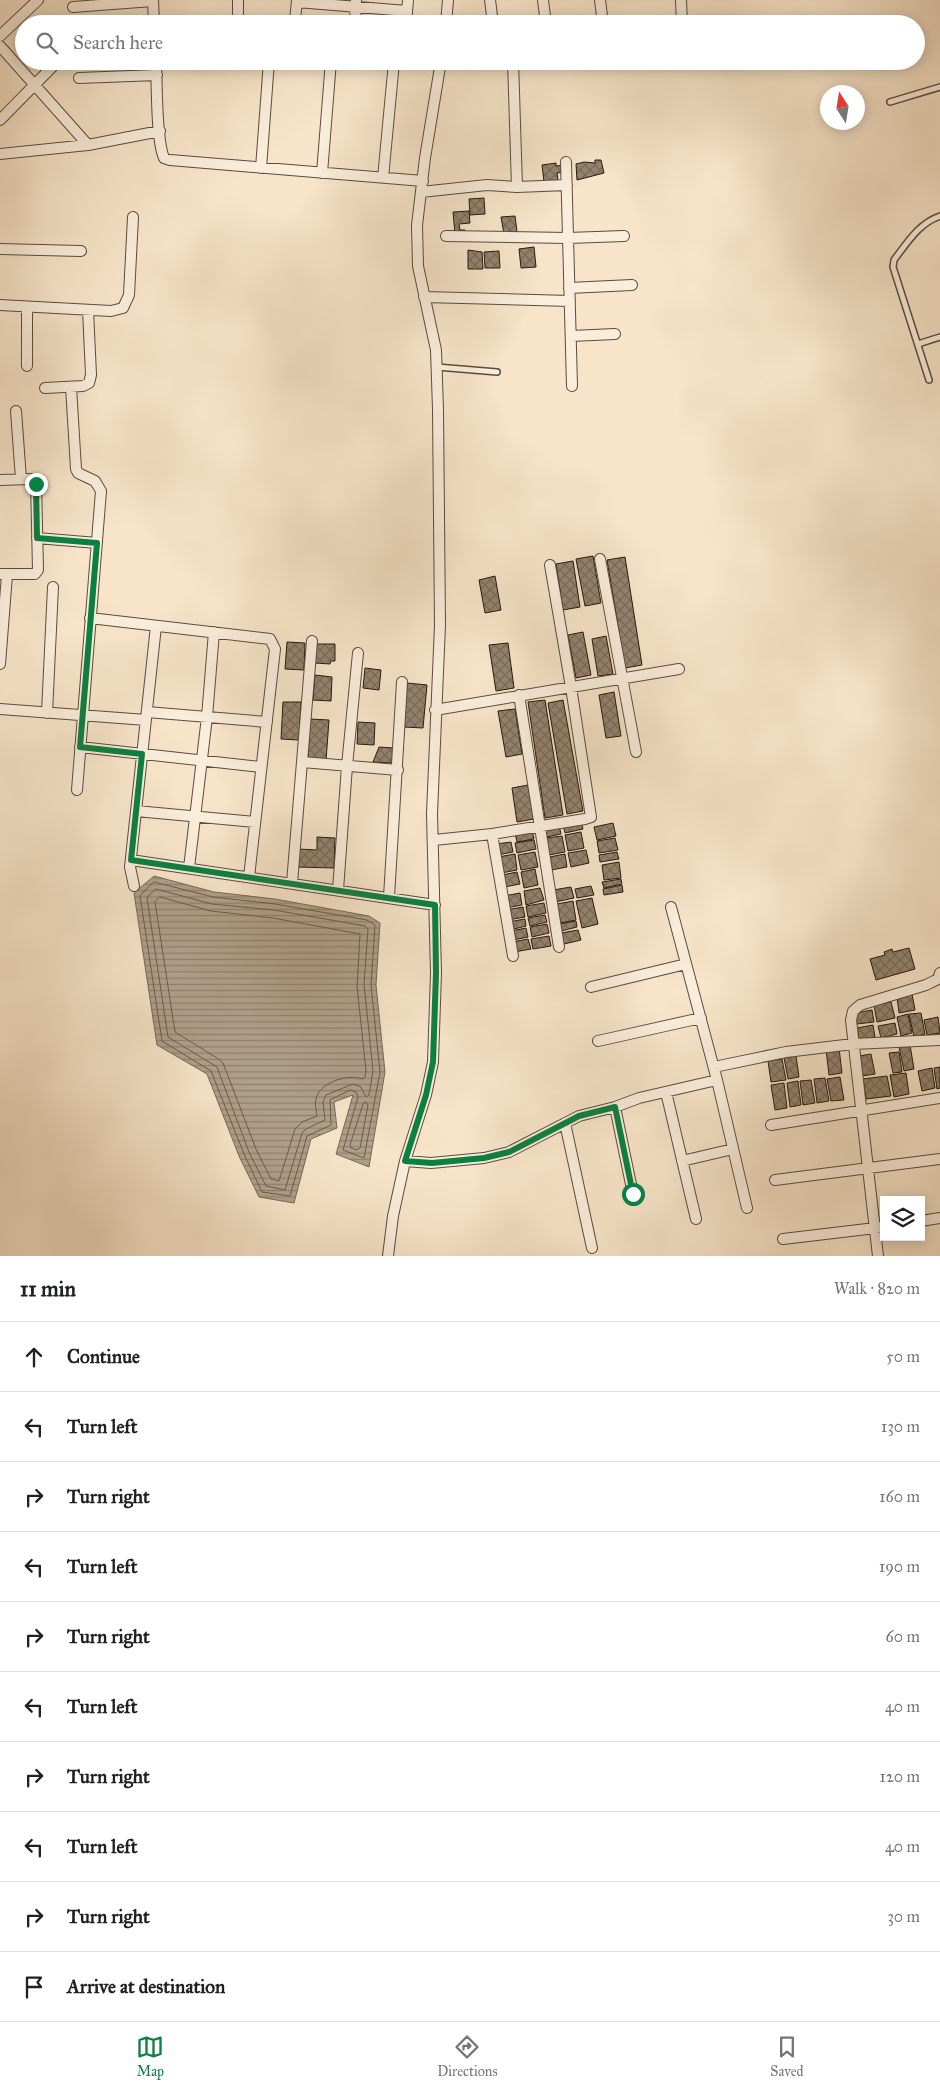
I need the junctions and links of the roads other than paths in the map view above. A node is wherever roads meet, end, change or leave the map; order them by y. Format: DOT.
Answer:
graph roads {
  1 [pos="38,0"];
  2 [pos="238,0"];
  3 [pos="408,0"];
  4 [pos="448,0"];
  5 [pos="490,0"];
  6 [pos="543,0"];
  7 [pos="600,0"];
  8 [pos="681,0"];
  9 [pos="153,1"];
  10 [pos="297,1"];
  11 [pos="356,4"];
  12 [pos="73,7"];
  13 [pos="408,11"];
  14 [pos="238,13"];
  15 [pos="22,15"];
  16 [pos="154,15"];
  17 [pos="296,15"];
  18 [pos="407,15"];
  19 [pos="447,15"];
  20 [pos="492,15"];
  21 [pos="545,15"];
  22 [pos="602,15"];
  23 [pos="682,15"];
  24 [pos="15,22"];
  25 [pos="0,36"];
  26 [pos="0,46"];
  27 [pos="15,63"];
  28 [pos="22,70"];
  29 [pos="49,70"];
  30 [pos="157,70"];
  31 [pos="268,70"];
  32 [pos="330,70"];
  33 [pos="393,70"];
  34 [pos="440,70"];
  35 [pos="513,70"];
  36 [pos="157,75"];
  37 [pos="79,78"];
  38 [pos="35,85"];
  39 [pos="940,87"];
  40 [pos="890,102"];
  41 [pos="0,120"];
  42 [pos="160,131"];
  43 [pos="88,145"];
  44 [pos="0,154"];
  45 [pos="566,162"];
  46 [pos="261,168"];
  47 [pos="322,173"];
  48 [pos="383,178"];
  49 [pos="567,185"];
  50 [pos="422,187"];
  51 [pos="517,187"];
  52 [pos="940,216"];
  53 [pos="133,217"];
  54 [pos="446,236"];
  55 [pos="624,236"];
  56 [pos="568,238"];
  57 [pos="0,249"];
  58 [pos="81,251"];
  59 [pos="632,285"];
  60 [pos="569,288"];
  61 [pos="424,297"];
  62 [pos="570,300"];
  63 [pos="0,305"];
  64 [pos="26,307"];
  65 [pos="88,310"];
  66 [pos="615,334"];
  67 [pos="570,336"];
  68 [pos="940,336"];
  69 [pos="918,344"];
  70 [pos="27,366"];
  71 [pos="437,367"];
  72 [pos="497,372"];
  73 [pos="929,380"];
  74 [pos="572,386"];
  75 [pos="71,387"];
  76 [pos="45,388"];
  77 [pos="16,411"];
  78 [pos="21,479"];
  79 [pos="0,480"];
  80 [pos="37,538"];
  81 [pos="97,543"];
  82 [pos="600,559"];
  83 [pos="550,565"];
  84 [pos="4,574"];
  85 [pos="54,588"];
  86 [pos="90,618"];
  87 [pos="156,626"];
  88 [pos="214,632"];
  89 [pos="312,641"];
  90 [pos="358,653"];
  91 [pos="0,664"];
  92 [pos="678,669"];
  93 [pos="623,678"];
  94 [pos="402,682"];
  95 [pos="571,686"];
  96 [pos="519,695"];
  97 [pos="0,709"];
  98 [pos="435,710"];
  99 [pos="47,713"];
  100 [pos="82,715"];
  101 [pos="146,716"];
  102 [pos="207,717"];
  103 [pos="266,722"];
  104 [pos="80,747"];
  105 [pos="636,752"];
  106 [pos="142,754"];
  107 [pos="202,761"];
  108 [pos="302,762"];
  109 [pos="347,766"];
  110 [pos="261,767"];
  111 [pos="398,770"];
  112 [pos="77,790"];
  113 [pos="136,811"];
  114 [pos="195,818"];
  115 [pos="255,822"];
  116 [pos="542,826"];
  117 [pos="492,834"];
  118 [pos="434,840"];
  119 [pos="131,860"];
  120 [pos="189,868"];
  121 [pos="248,877"];
  122 [pos="292,883"];
  123 [pos="134,886"];
  124 [pos="338,890"];
  125 [pos="389,897"];
  126 [pos="435,905"];
  127 [pos="671,906"];
  128 [pos="559,947"];
  129 [pos="513,956"];
  130 [pos="686,964"];
  131 [pos="939,979"];
  132 [pos="591,987"];
  133 [pos="701,1018"];
  134 [pos="940,1040"];
  135 [pos="598,1041"];
  136 [pos="853,1044"];
  137 [pos="714,1067"];
  138 [pos="717,1080"];
  139 [pos="666,1092"];
  140 [pos="940,1098"];
  141 [pos="615,1107"];
  142 [pos="862,1110"];
  143 [pos="565,1123"];
  144 [pos="771,1125"];
  145 [pos="733,1149"];
  146 [pos="940,1159"];
  147 [pos="682,1160"];
  148 [pos="405,1161"];
  149 [pos="868,1169"];
  150 [pos="775,1180"];
  151 [pos="633,1194"];
  152 [pos="747,1208"];
  153 [pos="940,1218"];
  154 [pos="696,1219"];
  155 [pos="925,1220"];
  156 [pos="879,1228"];
  157 [pos="783,1239"];
  158 [pos="592,1248"];
  159 [pos="388,1256"];
  160 [pos="878,1256"];
  1 -- 15 [label="street"];
  2 -- 14 [label="street"];
  3 -- 13 [label="street"];
  4 -- 19 [label="street"];
  5 -- 20 [label="street"];
  6 -- 21 [label="street"];
  7 -- 22 [label="street"];
  8 -- 23 [label="street"];
  9 -- 12 [label="street"];
  9 -- 16 [label="street"];
  10 -- 11 [label="street"];
  10 -- 17 [label="street"];
  11 -- 13 [label="street"];
  13 -- 18 [label="street"];
  24 -- 25 [label="street"];
  26 -- 27 [label="street"];
  28 -- 38 [label="street"];
  29 -- 38 [label="street"];
  30 -- 36 [label="street"];
  31 -- 46 [label="street"];
  32 -- 47 [label="street"];
  33 -- 48 [label="street"];
  34 -- 50 [label="street"];
  35 -- 51 [label="street"];
  36 -- 37 [label="street"];
  36 -- 42 [label="street"];
  38 -- 41 [label="street"];
  38 -- 43 [label="street"];
  39 -- 40 [label="lane"];
  42 -- 43 [label="street"];
  42 -- 46 [label="street"];
  43 -- 44 [label="street"];
  45 -- 49 [label="street"];
  46 -- 47 [label="street"];
  47 -- 48 [label="street"];
  48 -- 50 [label="street"];
  49 -- 51 [label="street"];
  49 -- 56 [label="street"];
  50 -- 51 [label="street"];
  50 -- 61 [label="street"];
  52 -- 69 [label="lane"];
  53 -- 65 [label="street"];
  54 -- 56 [label="street"];
  55 -- 56 [label="street"];
  56 -- 60 [label="street"];
  57 -- 58 [label="street"];
  59 -- 60 [label="street"];
  60 -- 62 [label="street"];
  61 -- 62 [label="street"];
  61 -- 71 [label="street"];
  62 -- 67 [label="street"];
  63 -- 64 [label="street"];
  64 -- 65 [label="street"];
  64 -- 70 [label="street"];
  65 -- 75 [label="street"];
  66 -- 67 [label="street"];
  67 -- 74 [label="street"];
  68 -- 69 [label="lane"];
  69 -- 73 [label="lane"];
  71 -- 72 [label="lane"];
  71 -- 98 [label="street"];
  75 -- 76 [label="street"];
  75 -- 81 [label="street"];
  77 -- 78 [label="street"];
  78 -- 79 [label="street"];
  78 -- 80 [label="street"];
  80 -- 81 [label="street"];
  80 -- 84 [label="street"];
  81 -- 86 [label="street"];
  82 -- 93 [label="street"];
  83 -- 95 [label="street"];
  84 -- 91 [label="street"];
  85 -- 99 [label="street"];
  86 -- 87 [label="street"];
  86 -- 100 [label="street"];
  87 -- 88 [label="street"];
  87 -- 101 [label="street"];
  88 -- 102 [label="street"];
  88 -- 103 [label="street"];
  89 -- 108 [label="street"];
  90 -- 109 [label="street"];
  92 -- 93 [label="street"];
  93 -- 95 [label="street"];
  93 -- 105 [label="street"];
  94 -- 111 [label="street"];
  95 -- 96 [label="street"];
  95 -- 116 [label="street"];
  96 -- 98 [label="street"];
  96 -- 116 [label="street"];
  97 -- 99 [label="street"];
  98 -- 118 [label="street"];
  99 -- 100 [label="street"];
  100 -- 101 [label="street"];
  100 -- 104 [label="street"];
  101 -- 102 [label="street"];
  101 -- 106 [label="street"];
  102 -- 103 [label="street"];
  102 -- 107 [label="street"];
  103 -- 110 [label="street"];
  104 -- 106 [label="street"];
  104 -- 112 [label="street"];
  106 -- 107 [label="street"];
  106 -- 113 [label="street"];
  107 -- 110 [label="street"];
  107 -- 114 [label="street"];
  108 -- 109 [label="street"];
  108 -- 122 [label="street"];
  109 -- 111 [label="street"];
  109 -- 124 [label="street"];
  110 -- 115 [label="street"];
  111 -- 125 [label="street"];
  113 -- 114 [label="street"];
  113 -- 119 [label="street"];
  114 -- 115 [label="street"];
  114 -- 120 [label="street"];
  115 -- 121 [label="street"];
  116 -- 117 [label="street"];
  116 -- 128 [label="street"];
  117 -- 118 [label="street"];
  117 -- 129 [label="street"];
  118 -- 126 [label="street"];
  119 -- 120 [label="street"];
  119 -- 123 [label="street"];
  120 -- 121 [label="street"];
  121 -- 122 [label="street"];
  122 -- 124 [label="street"];
  124 -- 125 [label="street"];
  125 -- 126 [label="street"];
  126 -- 148 [label="street"];
  127 -- 130 [label="street"];
  130 -- 132 [label="street"];
  130 -- 133 [label="street"];
  131 -- 136 [label="street"];
  133 -- 135 [label="street"];
  133 -- 137 [label="street"];
  134 -- 136 [label="street"];
  136 -- 137 [label="street"];
  136 -- 142 [label="street"];
  137 -- 138 [label="street"];
  138 -- 139 [label="street"];
  138 -- 145 [label="street"];
  139 -- 141 [label="street"];
  139 -- 147 [label="street"];
  140 -- 142 [label="street"];
  141 -- 143 [label="street"];
  141 -- 151 [label="street"];
  142 -- 144 [label="street"];
  142 -- 149 [label="street"];
  143 -- 148 [label="street"];
  143 -- 158 [label="street"];
  145 -- 147 [label="street"];
  145 -- 152 [label="street"];
  146 -- 149 [label="street"];
  147 -- 154 [label="street"];
  148 -- 159 [label="street"];
  149 -- 150 [label="street"];
  149 -- 156 [label="street"];
  153 -- 155 [label="street"];
  156 -- 157 [label="street"];
  156 -- 160 [label="street"];
}
